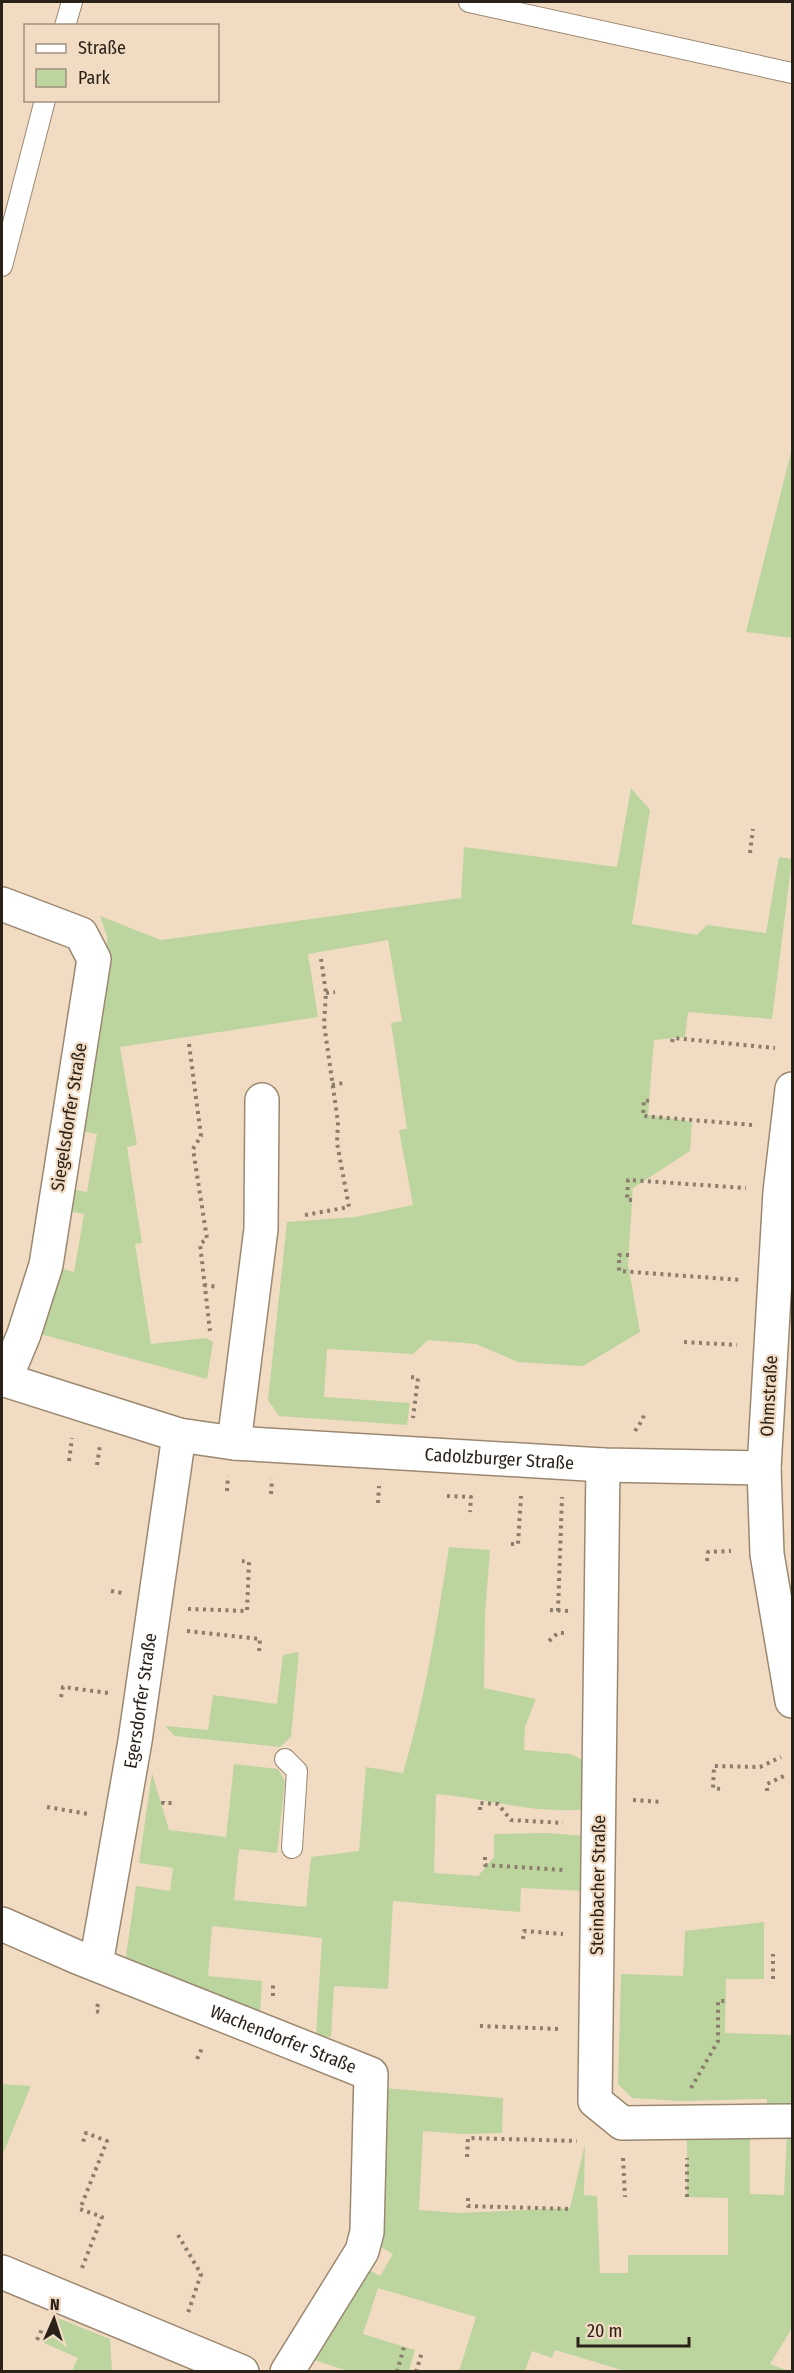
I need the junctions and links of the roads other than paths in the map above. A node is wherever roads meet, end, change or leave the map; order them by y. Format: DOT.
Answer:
graph roads {
  1 [pos="72,2"];
  2 [pos="469,2"];
  3 [pos="66,24"];
  4 [pos="792,73"];
  5 [pos="44,102"];
  6 [pos="2,266"];
  7 [pos="2,904"];
  8 [pos="792,1089"];
  9 [pos="262,1100"];
  10 [pos="3,1380"];
  11 [pos="179,1435"];
  12 [pos="234,1443"];
  13 [pos="603,1465"];
  14 [pos="764,1468"];
  15 [pos="766,1552"];
  16 [pos="792,1701"];
  17 [pos="285,1759"];
  18 [pos="292,1848"];
  19 [pos="2,1924"];
  20 [pos="96,1964"];
  21 [pos="792,2121"];
  22 [pos="2,2272"];
  23 [pos="242,2372"];
  24 [pos="288,2372"];
  1 -- 3 [label="lane"];
  2 -- 4 [label="lane"];
  5 -- 6 [label="lane"];
  7 -- 10 [label="street, Siegelsdorfer Straße"];
  8 -- 14 [label="street, Ohmstraße"];
  9 -- 12 [label="street"];
  10 -- 11 [label="street, Cadolzburger Straße"];
  11 -- 12 [label="street, Cadolzburger Straße"];
  11 -- 20 [label="street, Egersdorfer Straße"];
  12 -- 13 [label="street, Cadolzburger Straße"];
  13 -- 14 [label="street, Cadolzburger Straße"];
  13 -- 21 [label="street, Steinbacher Straße"];
  14 -- 15 [label="street, Ohmstraße"];
  15 -- 16 [label="street, Ohmstraße"];
  17 -- 18 [label="lane"];
  19 -- 20 [label="street, Wachendorfer Straße"];
  20 -- 24 [label="street, Wachendorfer Straße"];
  22 -- 23 [label="street"];
}
